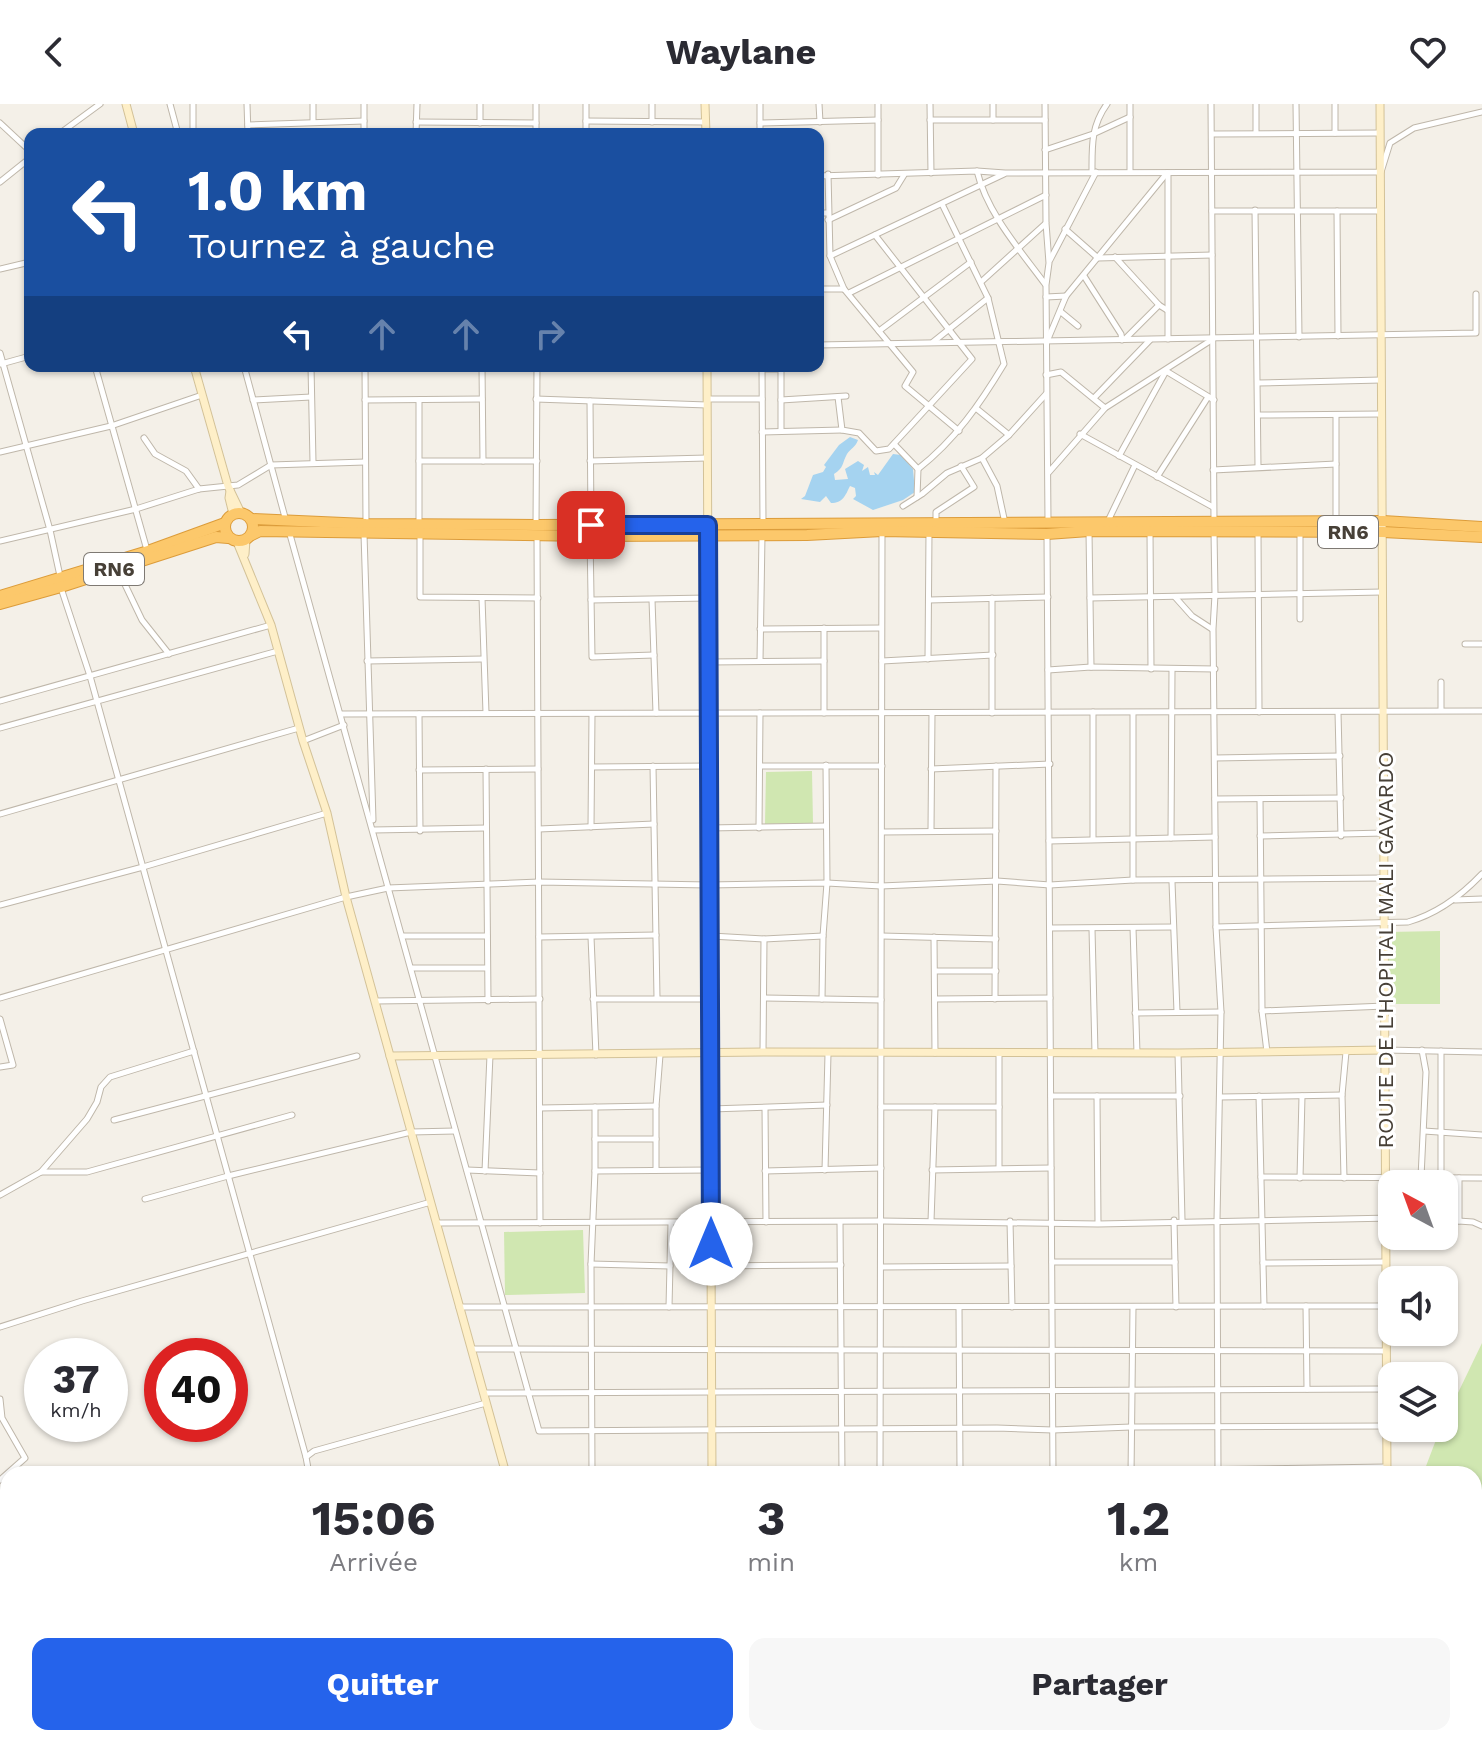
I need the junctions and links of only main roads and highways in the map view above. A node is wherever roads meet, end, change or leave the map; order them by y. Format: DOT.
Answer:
graph roads {
  1 [pos="252,519"];
  2 [pos="225,523"];
  3 [pos="1383,526"];
  4 [pos="288,527"];
  5 [pos="932,527"];
  6 [pos="1482,527"];
  7 [pos="1215,528"];
  8 [pos="1048,529"];
  9 [pos="1482,537"];
  10 [pos="241,539"];
  11 [pos="60,582"];
  12 [pos="0,596"];
  13 [pos="0,604"];
  1 -- 2 [label="highway"];
  1 -- 4 [label="highway, RN6"];
  1 -- 10 [label="highway"];
  2 -- 10 [label="highway"];
  2 -- 11 [label="highway, RN6"];
  3 -- 6 [label="highway, RN6"];
  3 -- 7 [label="highway, RN6"];
  3 -- 7 [label="highway, RN6"];
  3 -- 9 [label="highway, RN6"];
  4 -- 5 [label="highway, RN6"];
  4 -- 10 [label="highway, RN6"];
  5 -- 8 [label="highway, RN6"];
  5 -- 8 [label="highway, RN6"];
  7 -- 8 [label="highway, RN6"];
  7 -- 8 [label="highway, RN6"];
  10 -- 11 [label="highway, RN6"];
  11 -- 12 [label="highway, RN6"];
  11 -- 13 [label="highway, RN6"];
}
